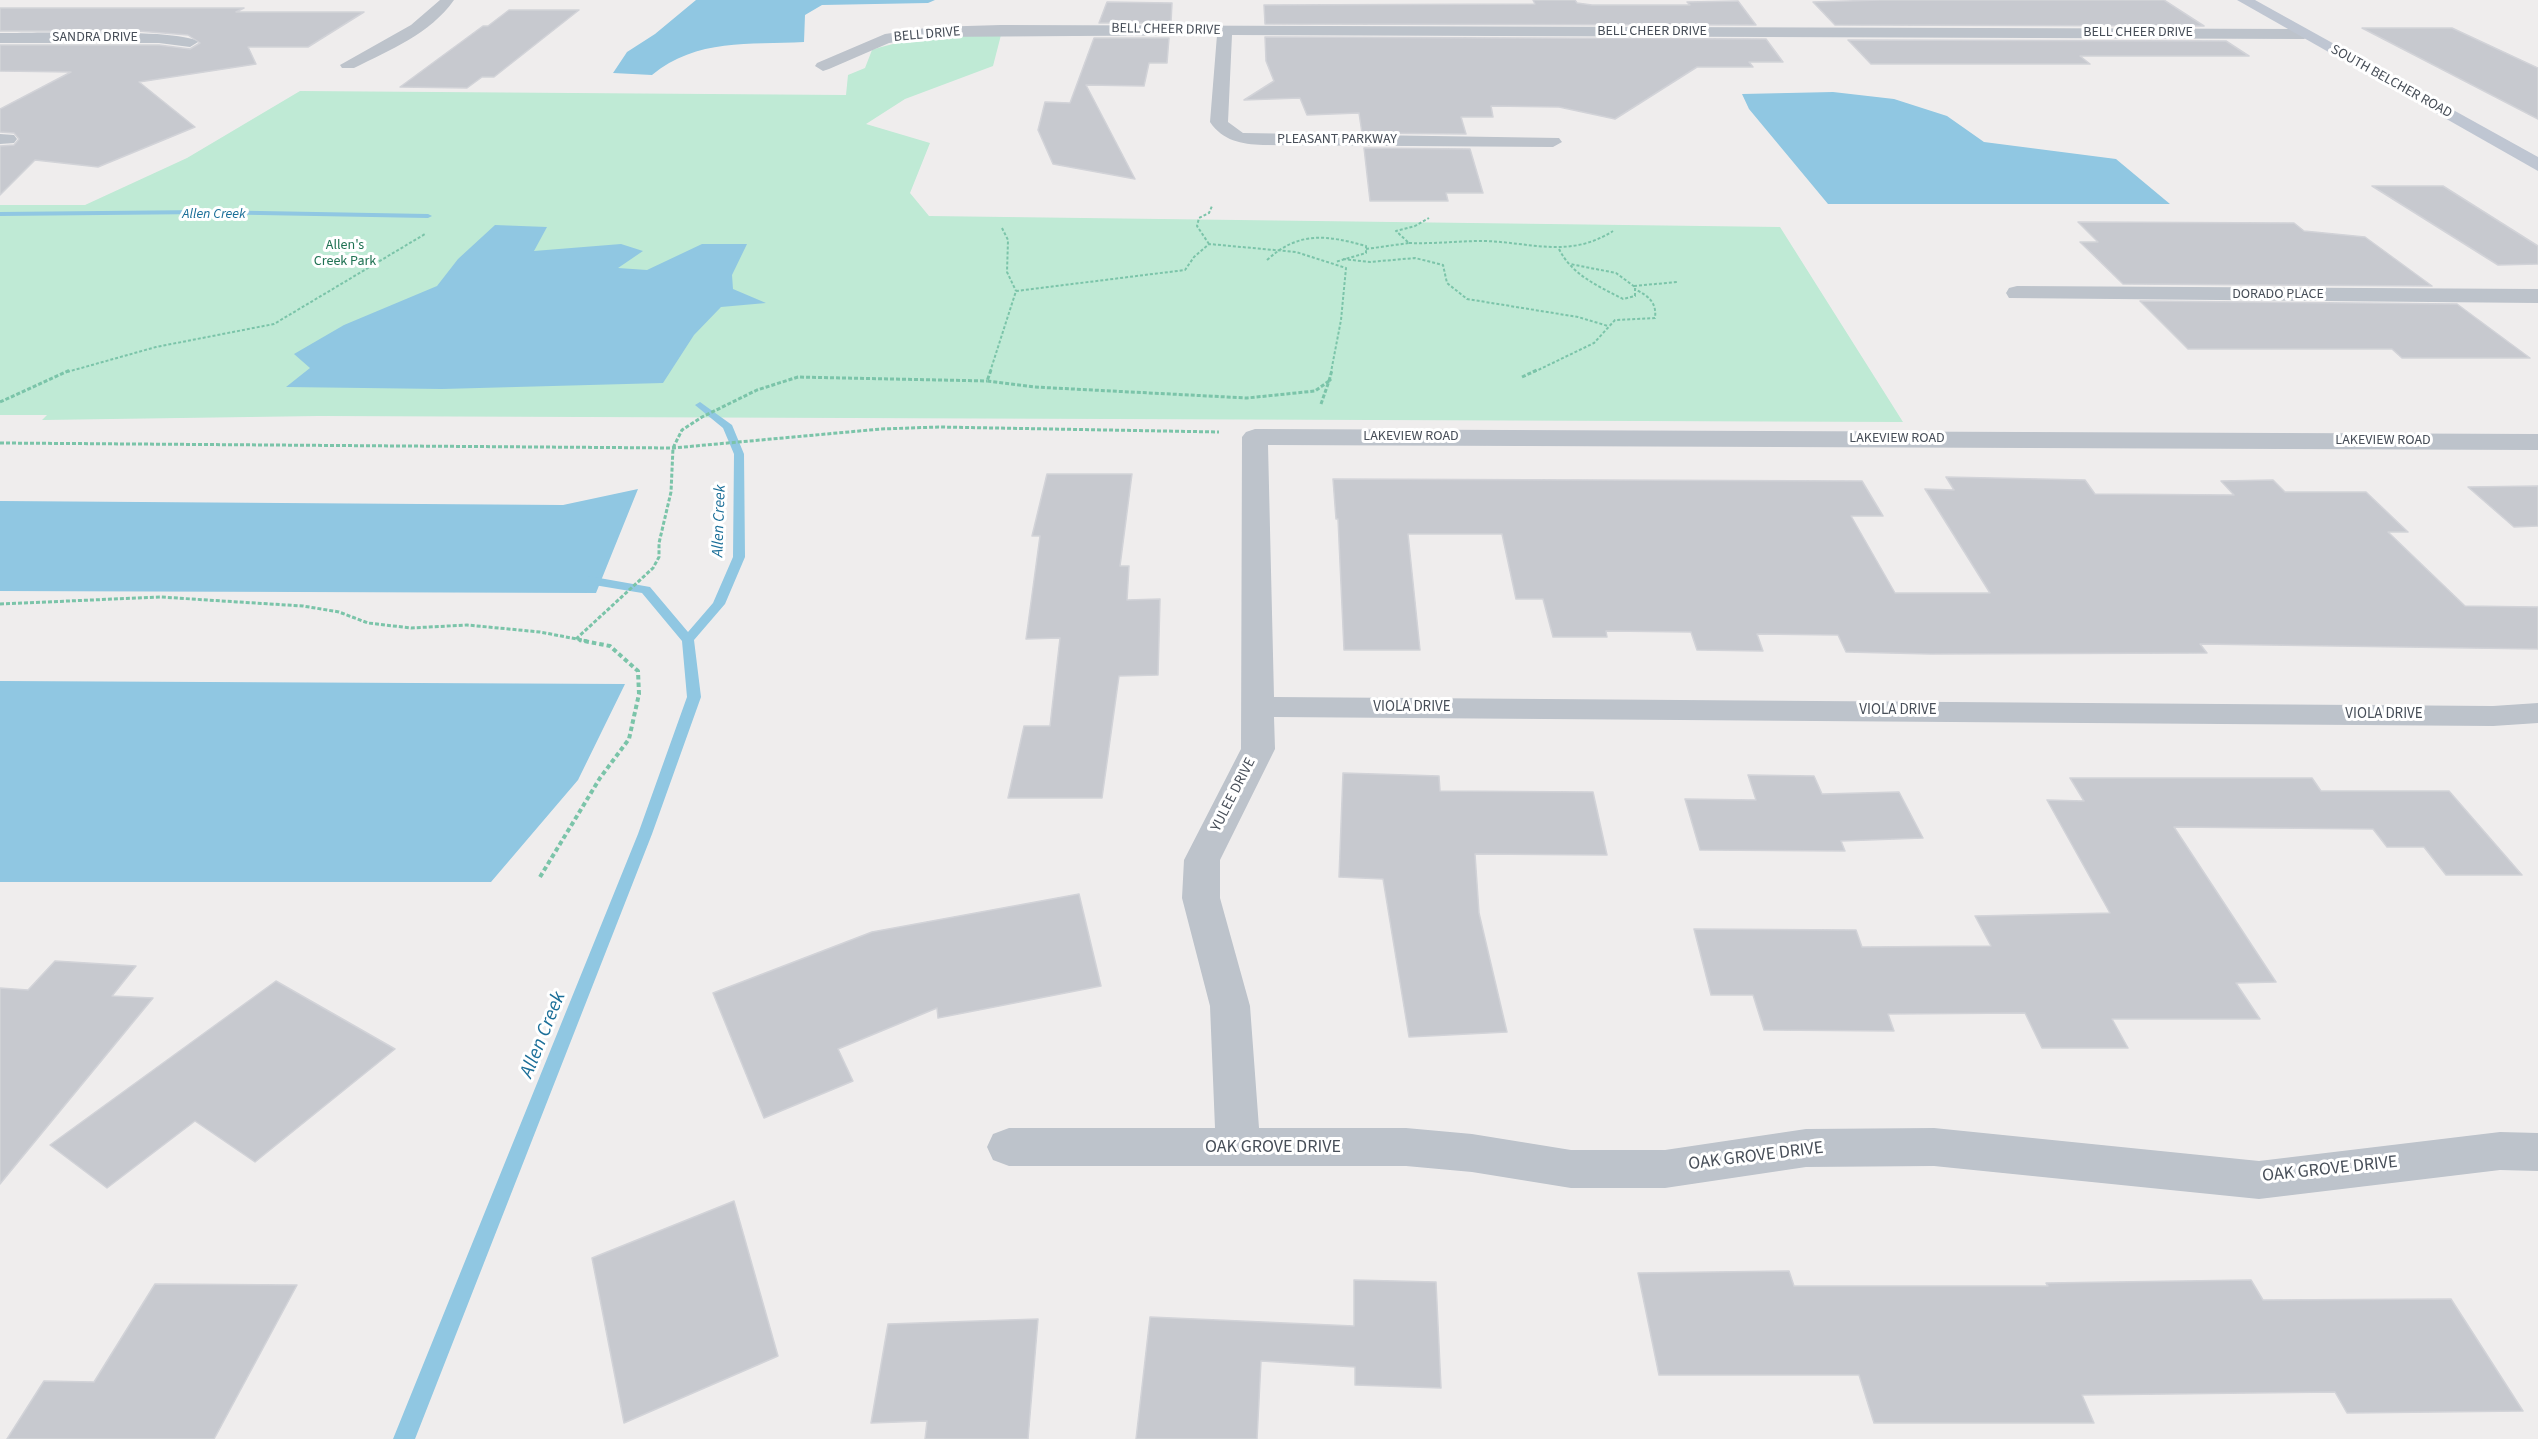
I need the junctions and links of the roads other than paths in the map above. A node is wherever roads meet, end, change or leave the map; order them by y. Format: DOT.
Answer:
graph roads {
  1 [pos="447,0"];
  2 [pos="2244,0"];
  3 [pos="1001,30"];
  4 [pos="1225,31"];
  5 [pos="2304,34"];
  6 [pos="0,38"];
  7 [pos="190,42"];
  8 [pos="348,64"];
  9 [pos="823,66"];
  10 [pos="1553,142"];
  11 [pos="2538,165"];
  12 [pos="2018,293"];
  13 [pos="2538,296"];
  14 [pos="1255,437"];
  15 [pos="2538,442"];
  16 [pos="1257,707"];
  17 [pos="2538,713"];
  18 [pos="1009,1147"];
  19 [pos="1238,1148"];
  20 [pos="2538,1152"];
  1 -- 8 [label="street"];
  2 -- 5 [label="main road, SOUTH BELCHER ROAD"];
  3 -- 4 [label="street, BELL CHEER DRIVE"];
  3 -- 9 [label="street, BELL DRIVE"];
  4 -- 5 [label="street, BELL CHEER DRIVE"];
  4 -- 10 [label="street, PLEASANT PARKWAY"];
  5 -- 11 [label="main road, SOUTH BELCHER ROAD"];
  6 -- 7 [label="street, SANDRA DRIVE"];
  12 -- 13 [label="street, DORADO PLACE"];
  14 -- 15 [label="street, LAKEVIEW ROAD"];
  14 -- 16 [label="street, YULEE DRIVE"];
  16 -- 17 [label="street, VIOLA DRIVE"];
  16 -- 19 [label="street, YULEE DRIVE"];
  18 -- 19 [label="street, OAK GROVE DRIVE"];
  19 -- 20 [label="street, OAK GROVE DRIVE"];
}
